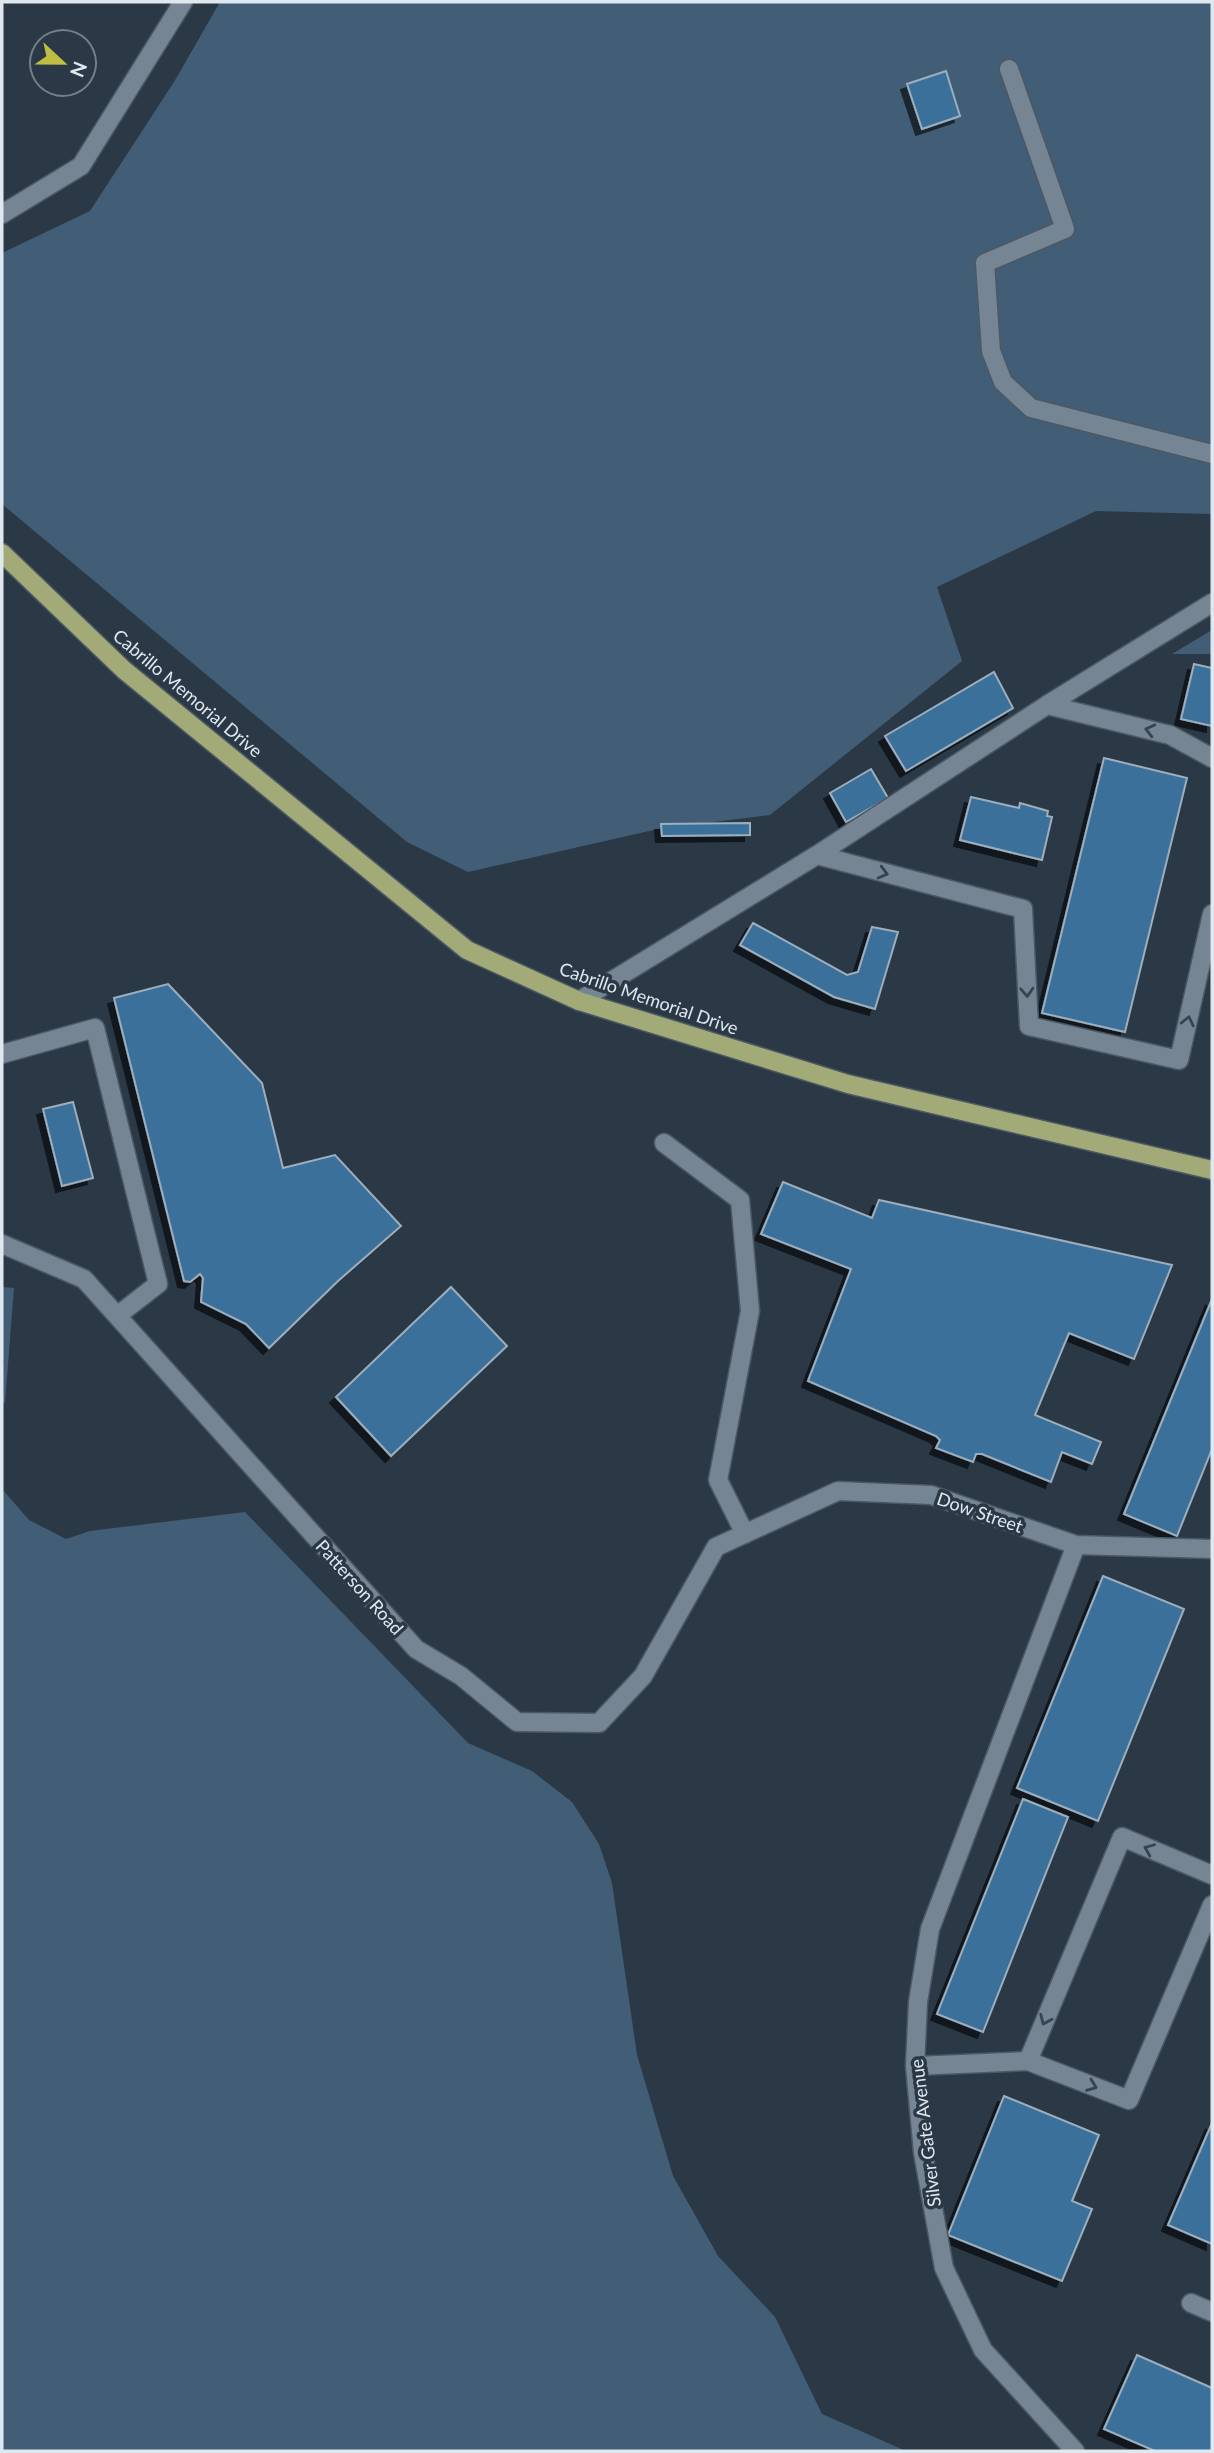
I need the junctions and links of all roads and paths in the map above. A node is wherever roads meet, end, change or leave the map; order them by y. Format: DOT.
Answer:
graph roads {
  1 [pos="183,2"];
  2 [pos="1009,69"];
  3 [pos="2,214"];
  4 [pos="1212,454"];
  5 [pos="2,553"];
  6 [pos="1212,603"];
  7 [pos="1047,705"];
  8 [pos="1212,758"];
  9 [pos="817,855"];
  10 [pos="1212,914"];
  11 [pos="579,1001"];
  12 [pos="2,1054"];
  13 [pos="664,1143"];
  14 [pos="1212,1170"];
  15 [pos="2,1244"];
  16 [pos="117,1316"];
  17 [pos="745,1534"];
  18 [pos="1076,1545"];
  19 [pos="716,1547"];
  20 [pos="1212,1549"];
  21 [pos="1212,1875"];
  22 [pos="1212,1905"];
  23 [pos="1028,2061"];
  24 [pos="915,2066"];
  25 [pos="1191,2303"];
  26 [pos="1212,2312"];
  27 [pos="1075,2451"];
  1 -- 3 [label="street"];
  2 -- 4 [label="street"];
  5 -- 11 [label="main road, Cabrillo Memorial Drive"];
  6 -- 7 [label="street"];
  8 -- 7 [label="street, one-way"];
  7 -- 9 [label="street"];
  9 -- 10 [label="street, one-way"];
  9 -- 11 [label="street"];
  11 -- 14 [label="main road, Cabrillo Memorial Drive"];
  12 -- 16 [label="street"];
  13 -- 17 [label="street"];
  15 -- 16 [label="street, Patterson Road"];
  16 -- 19 [label="street, Patterson Road"];
  17 -- 18 [label="street, Dow Street"];
  17 -- 19 [label="street, Dow Street"];
  18 -- 20 [label="street, Dow Street"];
  18 -- 24 [label="street, Silver Gate Avenue"];
  21 -- 23 [label="street, one-way"];
  23 -- 22 [label="street, one-way"];
  23 -- 24 [label="street"];
  24 -- 27 [label="street, Silver Gate Avenue"];
  25 -- 26 [label="street"];
}
